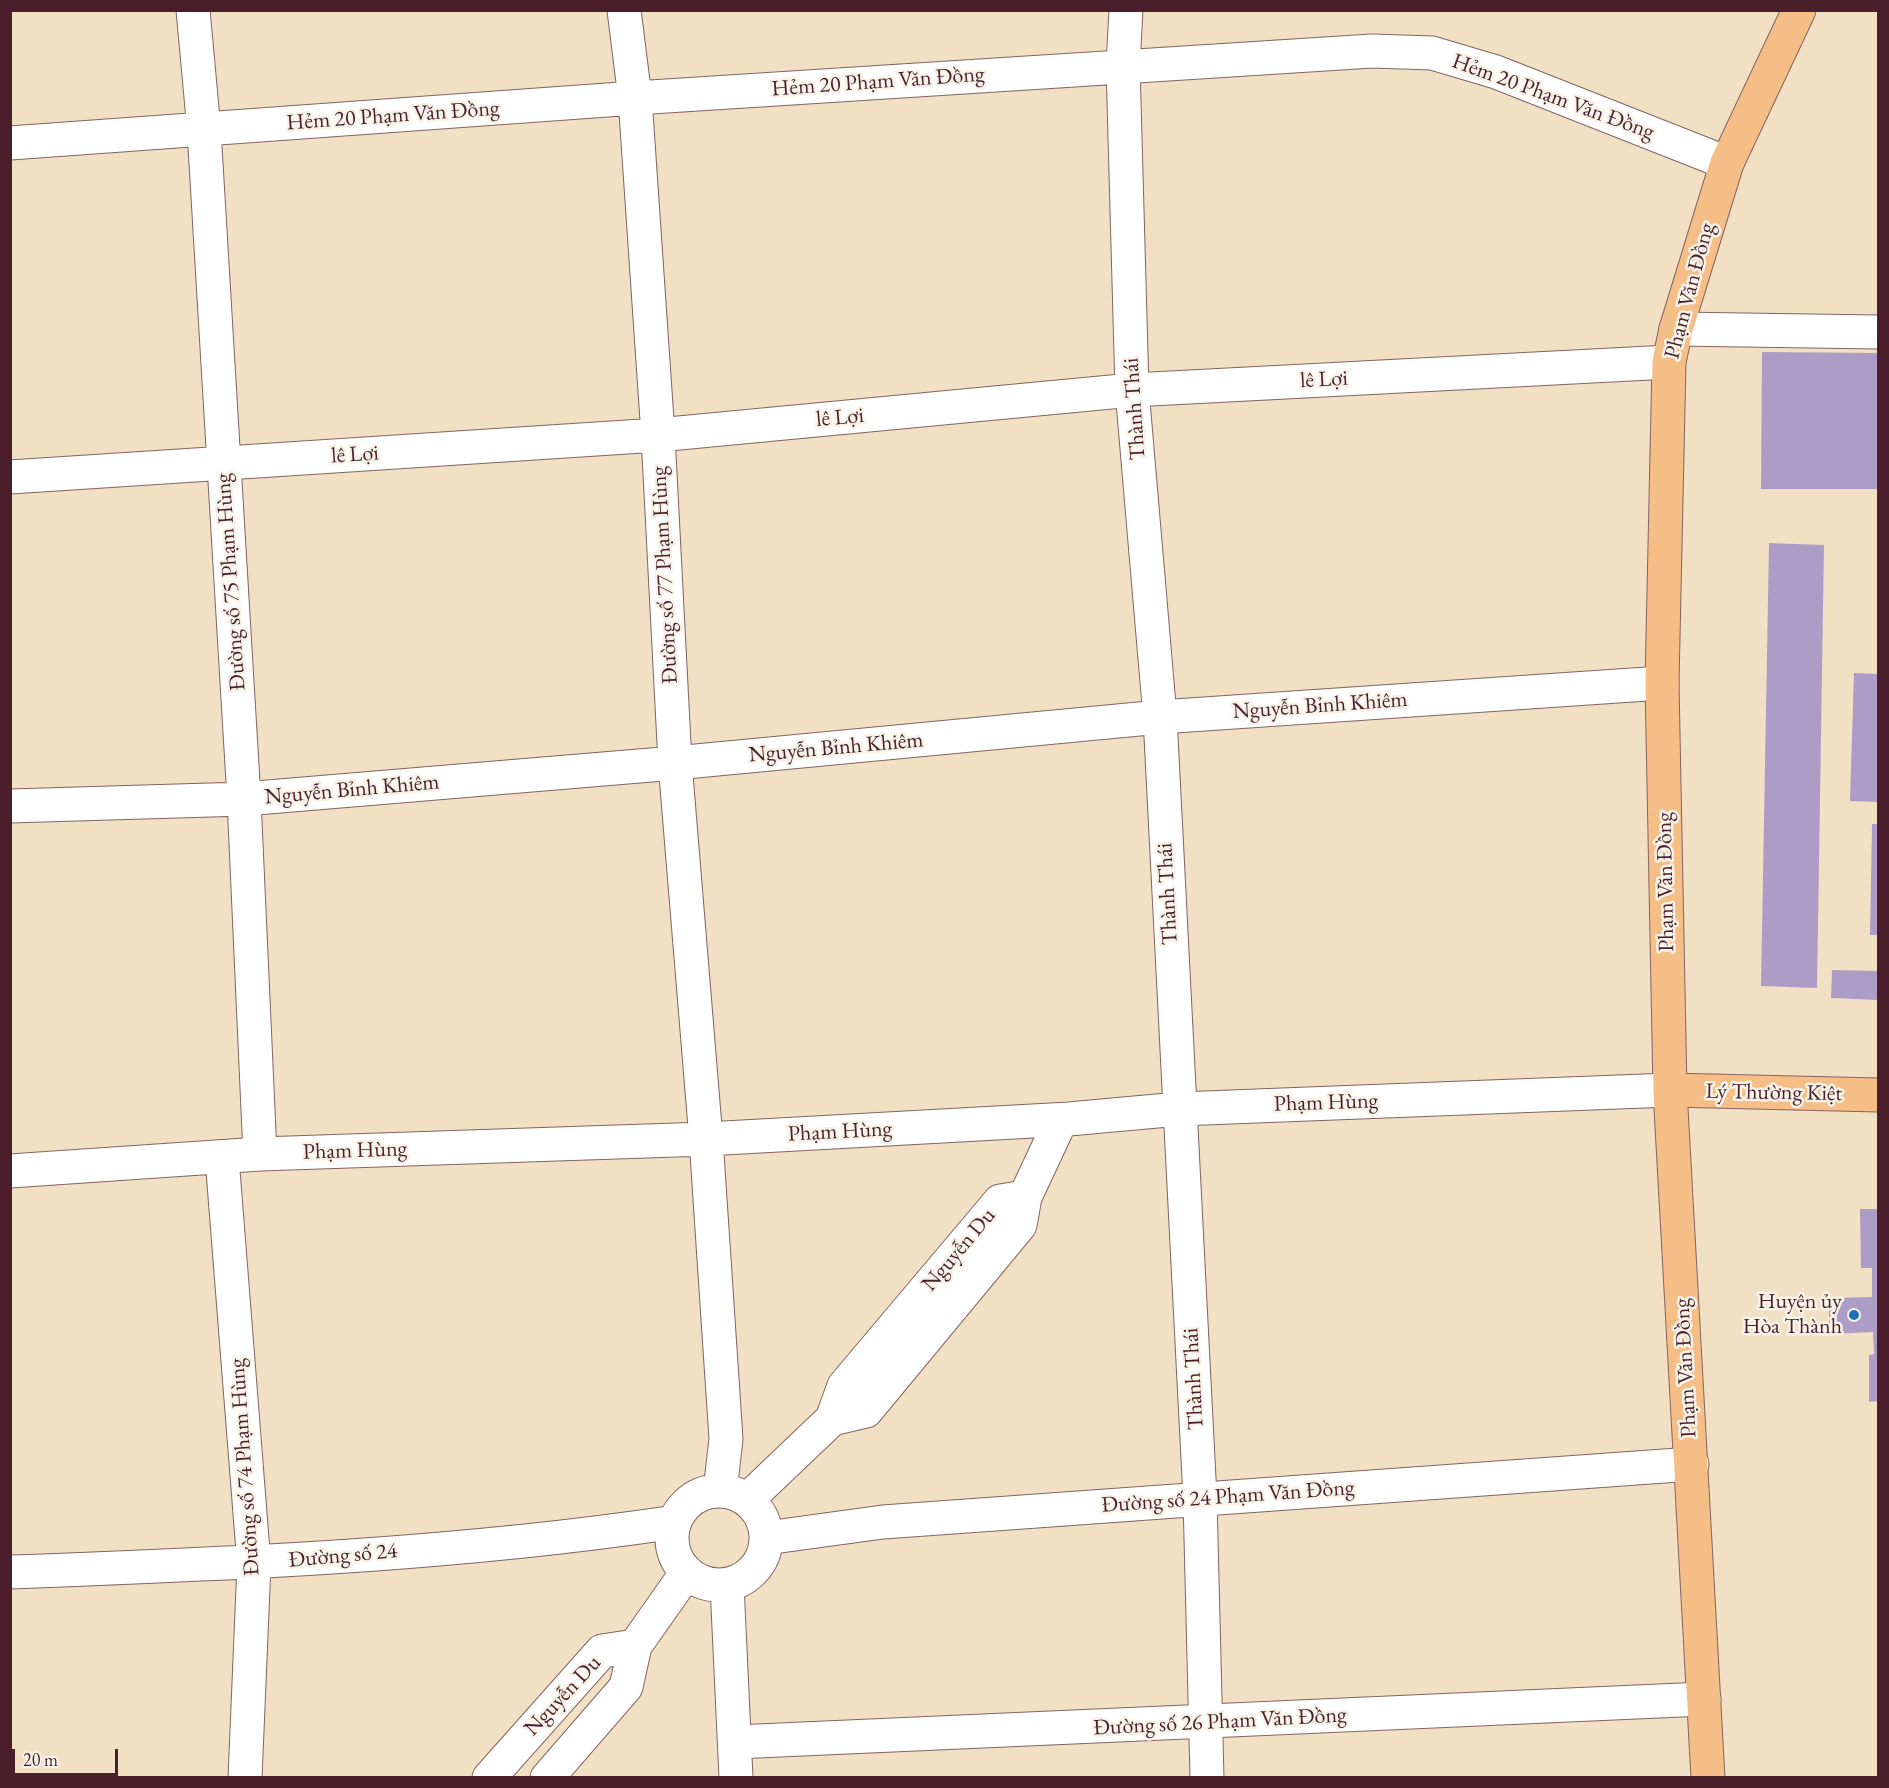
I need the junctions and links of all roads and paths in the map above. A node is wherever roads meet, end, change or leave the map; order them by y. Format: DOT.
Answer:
graph roads {
  1 [pos="193,10"];
  2 [pos="624,10"];
  3 [pos="1126,10"];
  4 [pos="1799,10"];
  5 [pos="1123,65"];
  6 [pos="635,98"];
  7 [pos="204,130"];
  8 [pos="10,143"];
  9 [pos="1727,163"];
  10 [pos="1676,329"];
  11 [pos="1878,332"];
  12 [pos="1669,362"];
  13 [pos="1132,390"];
  14 [pos="658,435"];
  15 [pos="223,464"];
  16 [pos="10,477"];
  17 [pos="1662,683"];
  18 [pos="1160,717"];
  19 [pos="675,763"];
  20 [pos="244,799"];
  21 [pos="10,806"];
  22 [pos="1670,1090"];
  23 [pos="1878,1095"];
  24 [pos="1179,1109"];
  25 [pos="1061,1120"];
  26 [pos="706,1139"];
  27 [pos="260,1154"];
  28 [pos="222,1158"];
  29 [pos="10,1171"];
  30 [pos="1692,1464"];
  31 [pos="733,1495"];
  32 [pos="1200,1498"];
  33 [pos="675,1522"];
  34 [pos="766,1538"];
  35 [pos="254,1564"];
  36 [pos="10,1572"];
  37 [pos="687,1572"];
  38 [pos="727,1585"];
  39 [pos="635,1646"];
  40 [pos="1704,1699"];
  41 [pos="1204,1723"];
  42 [pos="735,1742"];
  43 [pos="245,1778"];
  44 [pos="489,1778"];
  45 [pos="547,1778"];
  46 [pos="736,1778"];
  47 [pos="1207,1778"];
  48 [pos="1708,1778"];
  1 -- 7 [label="street, Đường số 75 Phạm Hùng"];
  2 -- 6 [label="street, Đường số 77 Phạm Hùng"];
  3 -- 5 [label="street, Thành Thái"];
  4 -- 9 [label="main road, Phạm Văn Đồng"];
  5 -- 6 [label="street, Hẻm 20 Phạm Văn Đồng"];
  5 -- 9 [label="street, Hẻm 20 Phạm Văn Đồng"];
  5 -- 13 [label="street, Thành Thái"];
  6 -- 7 [label="street, Hẻm 20 Phạm Văn Đồng"];
  6 -- 14 [label="street, Đường số 77 Phạm Hùng"];
  7 -- 8 [label="street, Hẻm 20 Phạm Văn Đồng"];
  7 -- 15 [label="street, Đường số 75 Phạm Hùng"];
  9 -- 10 [label="main road, Phạm Văn Đồng"];
  10 -- 11 [label="street"];
  10 -- 12 [label="main road, Phạm Văn Đồng"];
  12 -- 13 [label="street, lê Lợi"];
  12 -- 17 [label="main road, Phạm Văn Đồng"];
  13 -- 14 [label="street, lê Lợi"];
  13 -- 18 [label="street, Thành Thái"];
  14 -- 15 [label="street, lê Lợi"];
  14 -- 19 [label="street, Đường số 77 Phạm Hùng"];
  15 -- 16 [label="street, lê Lợi"];
  15 -- 20 [label="street, Đường số 75 Phạm Hùng"];
  17 -- 18 [label="street, Nguyễn Bỉnh Khiêm"];
  17 -- 22 [label="main road, Phạm Văn Đồng"];
  18 -- 19 [label="street, Nguyễn Bỉnh Khiêm"];
  18 -- 24 [label="street, Thành Thái"];
  19 -- 20 [label="street, Nguyễn Bỉnh Khiêm"];
  19 -- 26 [label="street, Đường số 77 Phạm Hùng"];
  20 -- 21 [label="street, Nguyễn Bỉnh Khiêm"];
  20 -- 27 [label="street, Đường số 75 Phạm Hùng"];
  22 -- 23 [label="main road, Lý Thường Kiệt"];
  22 -- 24 [label="street, Phạm Hùng"];
  22 -- 30 [label="main road, Phạm Văn Đồng"];
  24 -- 25 [label="street, Phạm Hùng"];
  24 -- 32 [label="street, Thành Thái"];
  25 -- 26 [label="street, Phạm Hùng"];
  25 -- 31 [label="street, Nguyễn Du"];
  26 -- 27 [label="street, Phạm Hùng"];
  26 -- 31 [label="street, Đường số 77 Phạm Hùng"];
  27 -- 28 [label="street, Phạm Hùng"];
  28 -- 29 [label="street, Phạm Hùng"];
  28 -- 35 [label="street, Đường số 74 Phạm Hùng"];
  30 -- 32 [label="street, Đường số 24 Phạm Văn Đồng"];
  30 -- 40 [label="main road, Phạm Văn Đồng"];
  31 -- 33 [label="street"];
  31 -- 34 [label="street"];
  32 -- 34 [label="street, Đường số 24 Phạm Văn Đồng"];
  32 -- 41 [label="street, Thành Thái"];
  33 -- 35 [label="street, Đường số 24"];
  33 -- 37 [label="street"];
  34 -- 38 [label="street"];
  35 -- 36 [label="street, Đường số 24"];
  35 -- 43 [label="street, Đường số 74 Phạm Hùng"];
  37 -- 38 [label="street"];
  37 -- 39 [label="street"];
  38 -- 42 [label="street"];
  39 -- 44 [label="street, Nguyễn Du"];
  39 -- 45 [label="street, Nguyễn Du"];
  40 -- 41 [label="street, Đường số 26 Phạm Văn Đồng"];
  40 -- 48 [label="main road, Phạm Văn Đồng"];
  41 -- 42 [label="street, Đường số 26 Phạm Văn Đồng"];
  41 -- 47 [label="street, Thành Thái"];
  42 -- 46 [label="street"];
}
